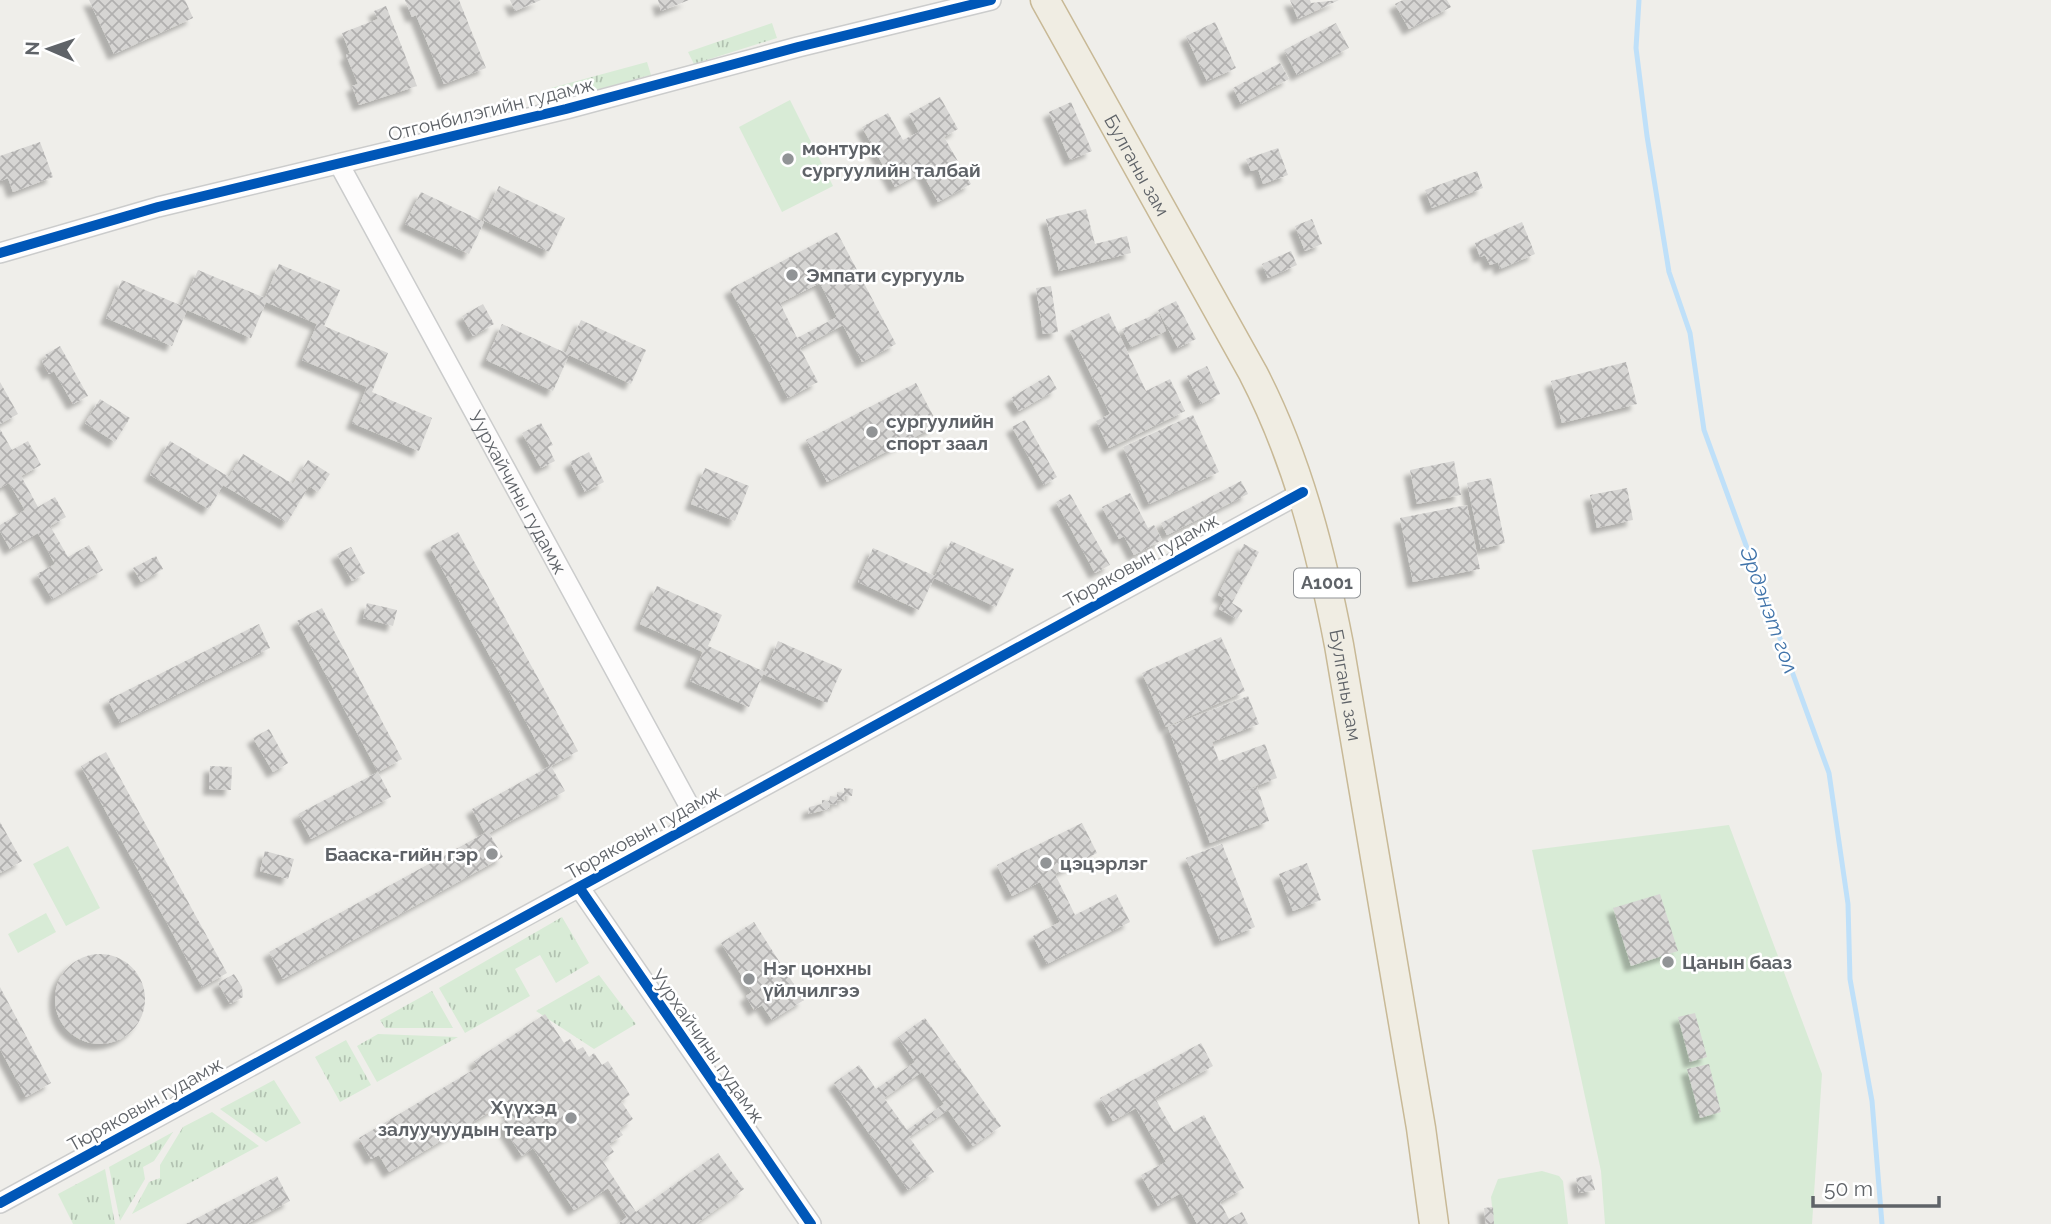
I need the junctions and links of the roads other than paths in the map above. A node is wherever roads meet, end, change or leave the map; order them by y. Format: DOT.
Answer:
graph roads {
  1 [pos="991,0"];
  2 [pos="1045,0"];
  3 [pos="339,164"];
  4 [pos="0,253"];
  5 [pos="1303,492"];
  6 [pos="698,822"];
  7 [pos="579,887"];
  8 [pos="0,1203"];
  9 [pos="811,1224"];
  10 [pos="1434,1224"];
  1 -- 3 [label="street, Отгонбилэгийн гудамж"];
  2 -- 5 [label="highway, Булганы зам / A1001"];
  3 -- 4 [label="street, Отгонбилэгийн гудамж"];
  3 -- 6 [label="street, Уурхайчины гудамж"];
  5 -- 6 [label="street, Тюряковын гудамж"];
  5 -- 10 [label="highway, Булганы зам / A1001"];
  6 -- 7 [label="street, Тюряковын гудамж"];
  7 -- 8 [label="street, Тюряковын гудамж"];
  7 -- 9 [label="street, Уурхайчины гудамж"];
}
